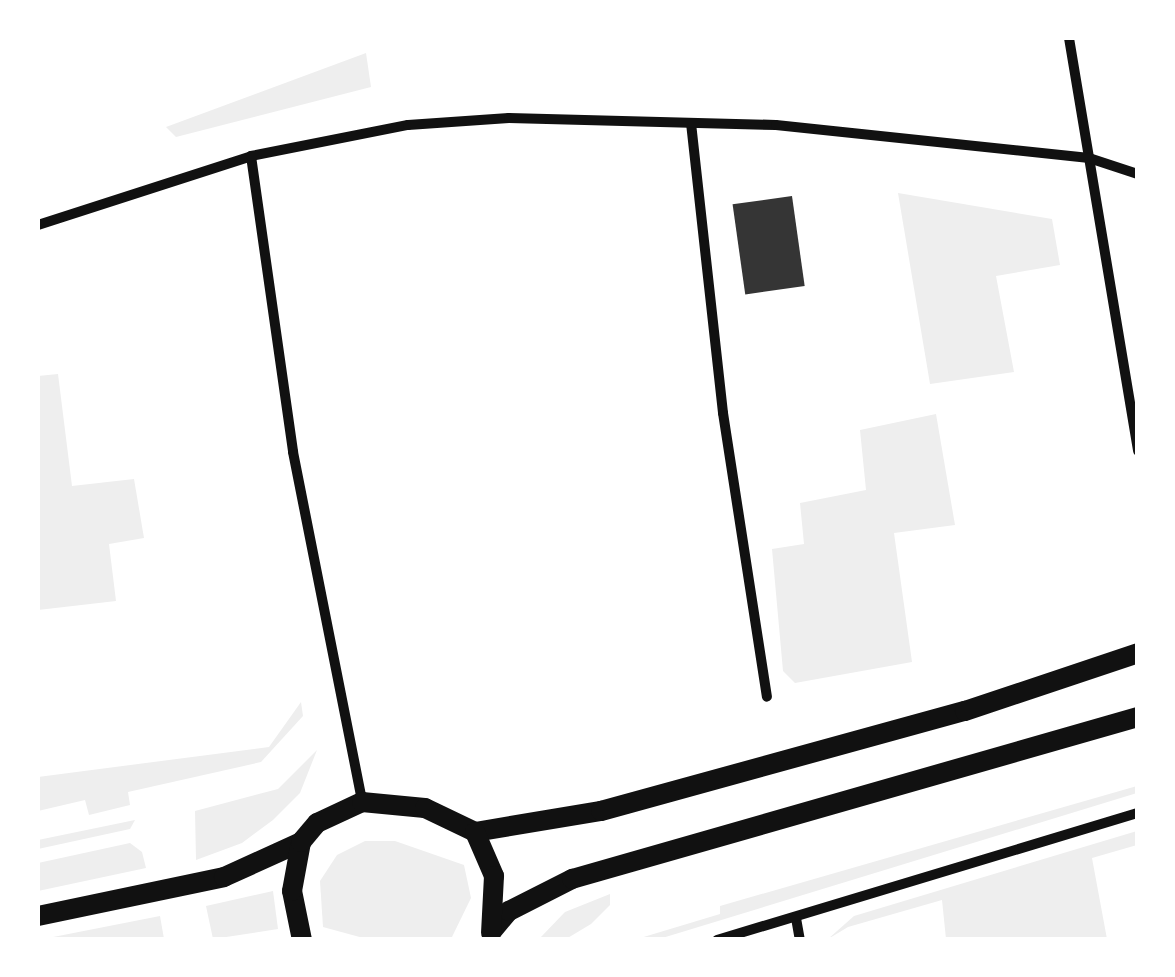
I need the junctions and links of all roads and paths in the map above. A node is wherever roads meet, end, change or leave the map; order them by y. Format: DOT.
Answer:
graph roads {
  1 [pos="1069,38"];
  2 [pos="691,123"];
  3 [pos="251,156"];
  4 [pos="1089,158"];
  5 [pos="1138,174"];
  6 [pos="38,225"];
  7 [pos="1138,451"];
  8 [pos="1138,653"];
  9 [pos="766,697"];
  10 [pos="1138,716"];
  11 [pos="362,802"];
  12 [pos="1138,814"];
  13 [pos="475,832"];
  14 [pos="301,842"];
  15 [pos="38,916"];
  16 [pos="796,918"];
  17 [pos="490,936"];
  18 [pos="302,940"];
  19 [pos="716,940"];
  20 [pos="800,940"];
  1 -- 4 [label="street"];
  2 -- 3 [label="street"];
  2 -- 4 [label="street"];
  2 -- 9 [label="street"];
  3 -- 6 [label="street"];
  3 -- 11 [label="street"];
  4 -- 5 [label="street"];
  4 -- 7 [label="street"];
  8 -- 13 [label="main road"];
  10 -- 17 [label="main road"];
  11 -- 13 [label="main road"];
  11 -- 14 [label="main road"];
  12 -- 16 [label="street"];
  13 -- 17 [label="main road"];
  14 -- 15 [label="main road"];
  14 -- 18 [label="main road"];
  16 -- 19 [label="street"];
  16 -- 20 [label="street"];
}
